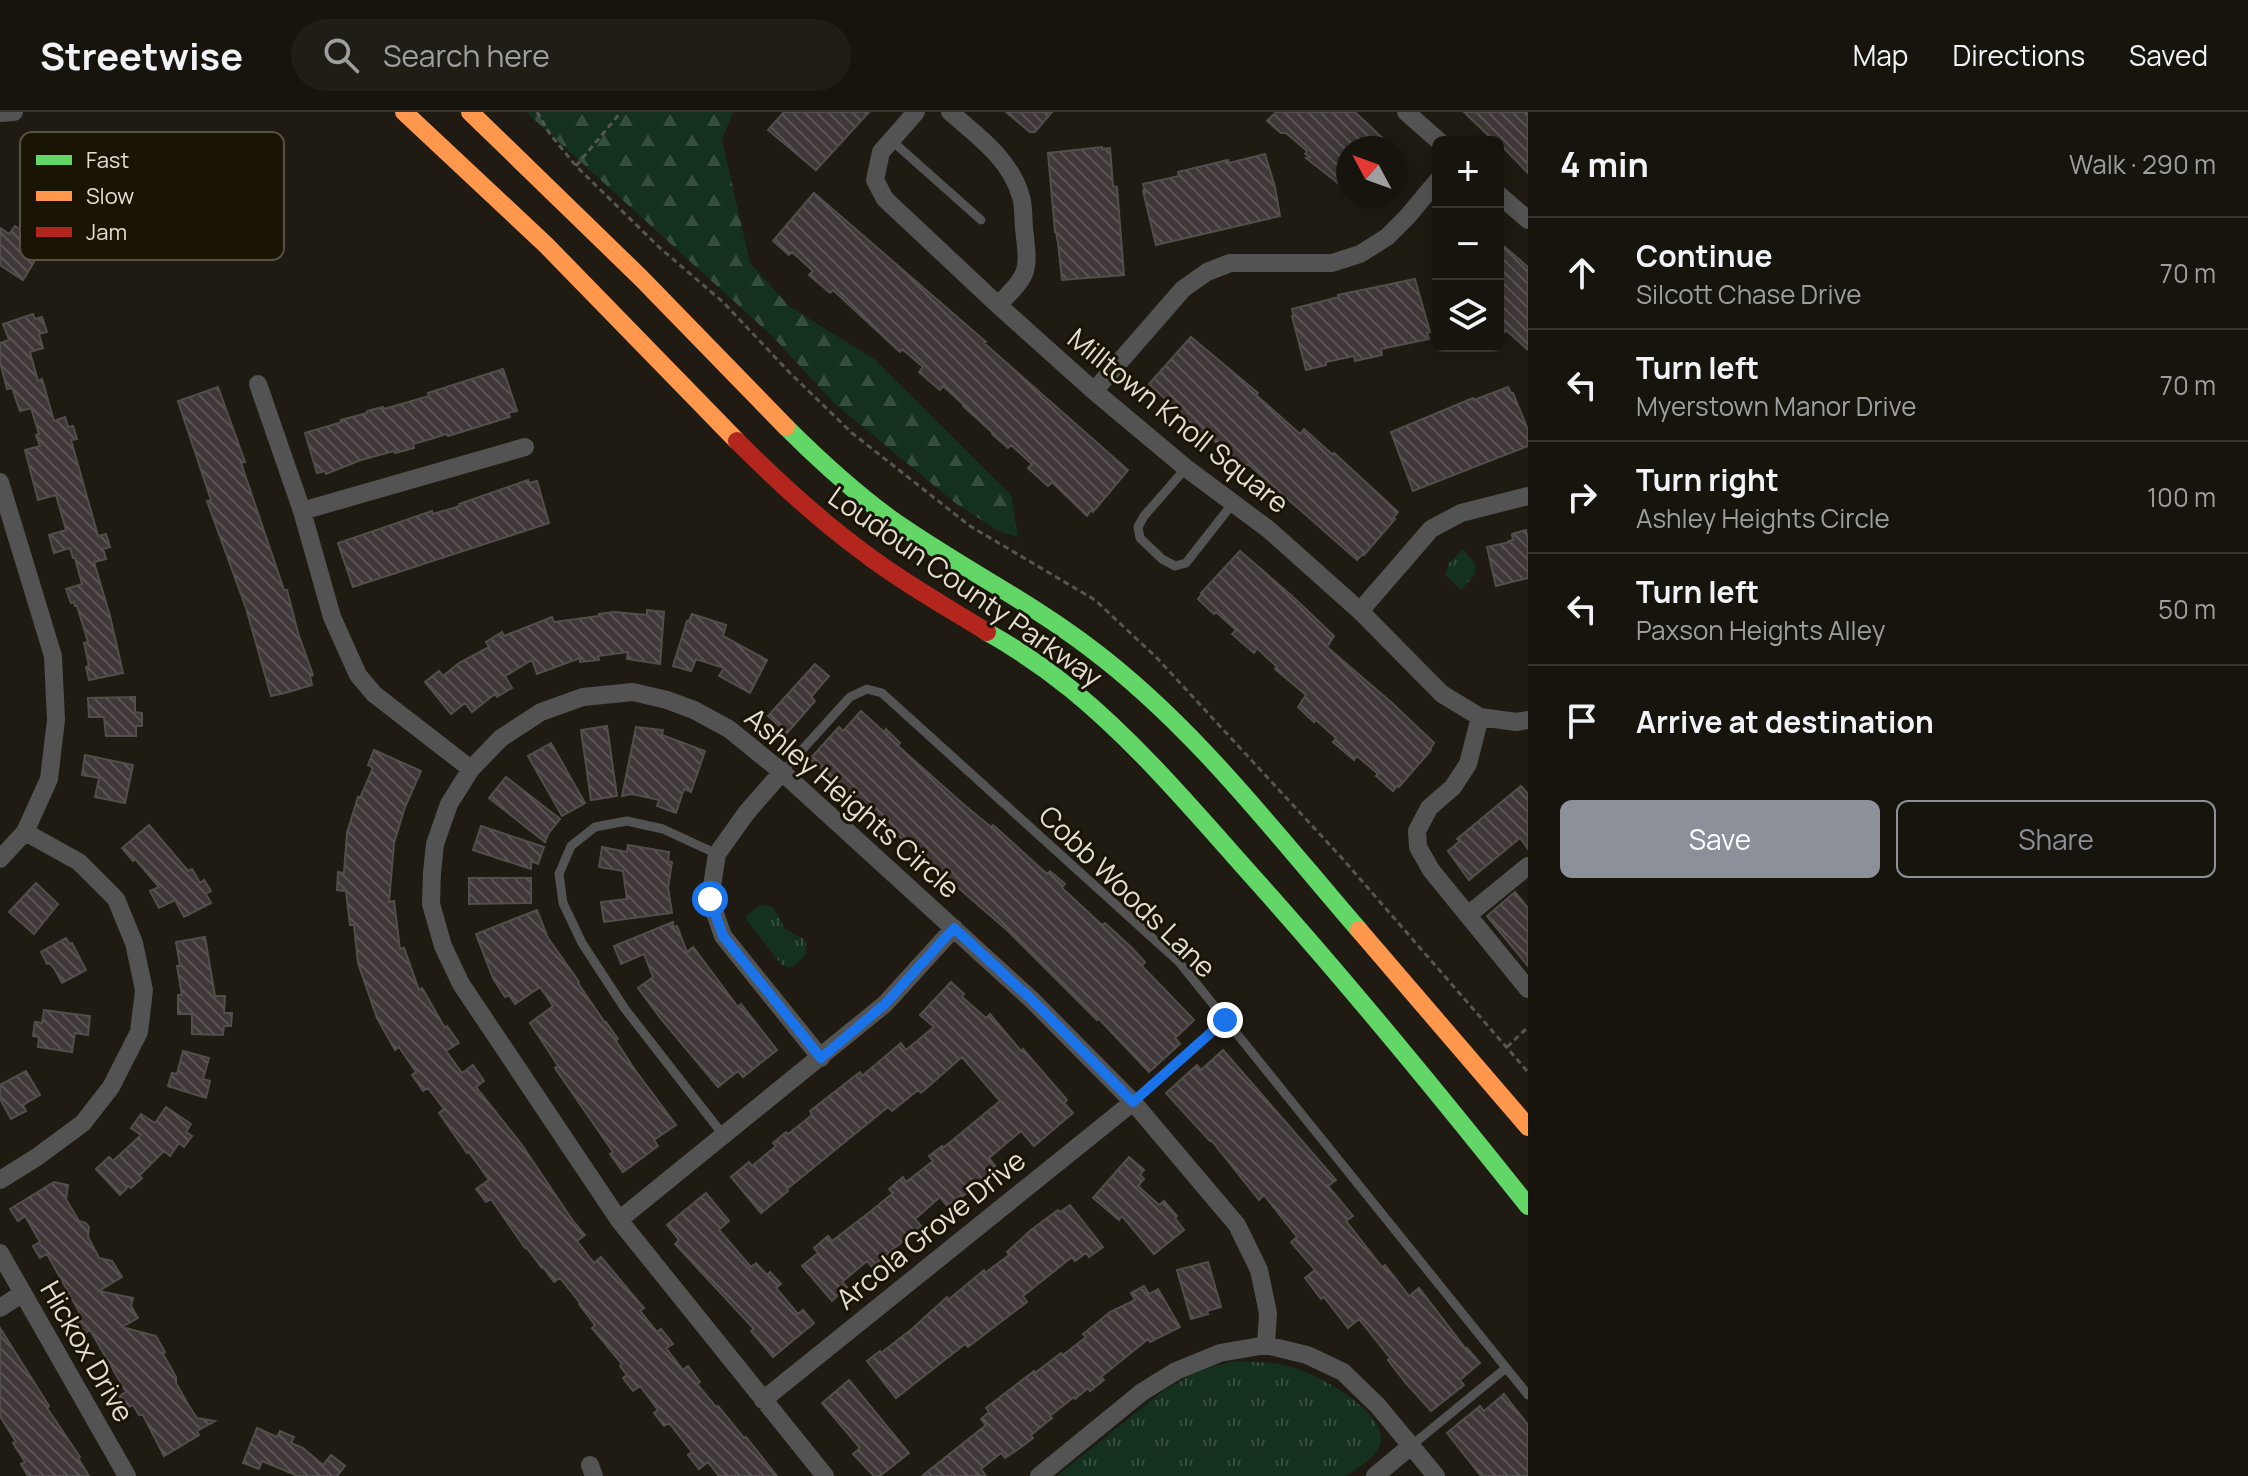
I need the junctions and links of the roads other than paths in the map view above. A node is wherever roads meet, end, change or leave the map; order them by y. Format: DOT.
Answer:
graph roads {
  1 [pos="14,112"];
  2 [pos="404,112"];
  3 [pos="470,112"];
  4 [pos="916,112"];
  5 [pos="950,112"];
  6 [pos="1406,112"];
  7 [pos="0,113"];
  8 [pos="1433,136"];
  9 [pos="891,140"];
  10 [pos="1432,187"];
  11 [pos="1504,199"];
  12 [pos="981,220"];
  13 [pos="1528,220"];
  14 [pos="998,305"];
  15 [pos="258,384"];
  16 [pos="1094,391"];
  17 [pos="525,447"];
  18 [pos="1186,468"];
  19 [pos="0,482"];
  20 [pos="1528,496"];
  21 [pos="1233,503"];
  22 [pos="302,511"];
  23 [pos="1360,611"];
  24 [pos="1480,717"];
  25 [pos="1528,720"];
  26 [pos="471,769"];
  27 [pos="782,772"];
  28 [pos="25,832"];
  29 [pos="717,854"];
  30 [pos="0,859"];
  31 [pos="1528,866"];
  32 [pos="1468,915"];
  33 [pos="954,928"];
  34 [pos="1528,989"];
  35 [pos="1225,1020"];
  36 [pos="821,1058"];
  37 [pos="1133,1102"];
  38 [pos="1528,1127"];
  39 [pos="724,1136"];
  40 [pos="0,1180"];
  41 [pos="1528,1206"];
  42 [pos="619,1220"];
  43 [pos="0,1253"];
  44 [pos="23,1293"];
  45 [pos="0,1308"];
  46 [pos="1266,1345"];
  47 [pos="1506,1368"];
  48 [pos="1528,1395"];
  49 [pos="763,1400"];
  50 [pos="1412,1445"];
  51 [pos="127,1476"];
  52 [pos="825,1476"];
  53 [pos="1039,1476"];
  54 [pos="1375,1476"];
  55 [pos="1436,1476"];
  1 -- 7 [label="street"];
  2 -- 41 [label="main road, Loudoun County Parkway"];
  3 -- 38 [label="main road, Loudoun County Parkway"];
  4 -- 9 [label="street, Milltown Knoll Square"];
  5 -- 14 [label="street"];
  6 -- 8 [label="street"];
  9 -- 12 [label="lane"];
  9 -- 14 [label="street, Milltown Knoll Square"];
  10 -- 16 [label="street"];
  11 -- 13 [label="street"];
  14 -- 16 [label="street, Milltown Knoll Square"];
  15 -- 22 [label="street"];
  16 -- 18 [label="street, Milltown Knoll Square"];
  17 -- 22 [label="street"];
  18 -- 21 [label="street, Milltown Knoll Square"];
  18 -- 21 [label="lane"];
  19 -- 28 [label="street"];
  20 -- 23 [label="street"];
  21 -- 23 [label="street, Milltown Knoll Square"];
  22 -- 26 [label="street"];
  23 -- 24 [label="street, Milltown Knoll Square"];
  24 -- 25 [label="street, Milltown Knoll Square"];
  24 -- 32 [label="street"];
  26 -- 27 [label="street, Ashley Heights Circle"];
  26 -- 42 [label="street, Ashley Heights Circle"];
  27 -- 29 [label="street"];
  27 -- 33 [label="street, Ashley Heights Circle"];
  27 -- 35 [label="lane, Cobb Woods Lane"];
  28 -- 30 [label="street"];
  28 -- 40 [label="street"];
  29 -- 36 [label="street"];
  29 -- 39 [label="lane"];
  31 -- 32 [label="street"];
  32 -- 34 [label="street"];
  33 -- 36 [label="street"];
  33 -- 37 [label="street, Ashley Heights Circle"];
  35 -- 37 [label="lane"];
  35 -- 47 [label="lane, Cobb Woods Lane"];
  36 -- 39 [label="street"];
  37 -- 46 [label="street, Ashley Heights Circle"];
  37 -- 49 [label="street, Arcola Grove Drive"];
  39 -- 42 [label="street"];
  42 -- 49 [label="street, Ashley Heights Circle"];
  43 -- 44 [label="street, Hickox Drive"];
  44 -- 45 [label="street"];
  44 -- 51 [label="street, Hickox Drive"];
  46 -- 50 [label="street"];
  46 -- 53 [label="street"];
  47 -- 48 [label="lane, Cobb Woods Lane"];
  47 -- 50 [label="lane"];
  49 -- 52 [label="street, Ashley Heights Circle"];
  50 -- 54 [label="street"];
  50 -- 55 [label="street"];
}
